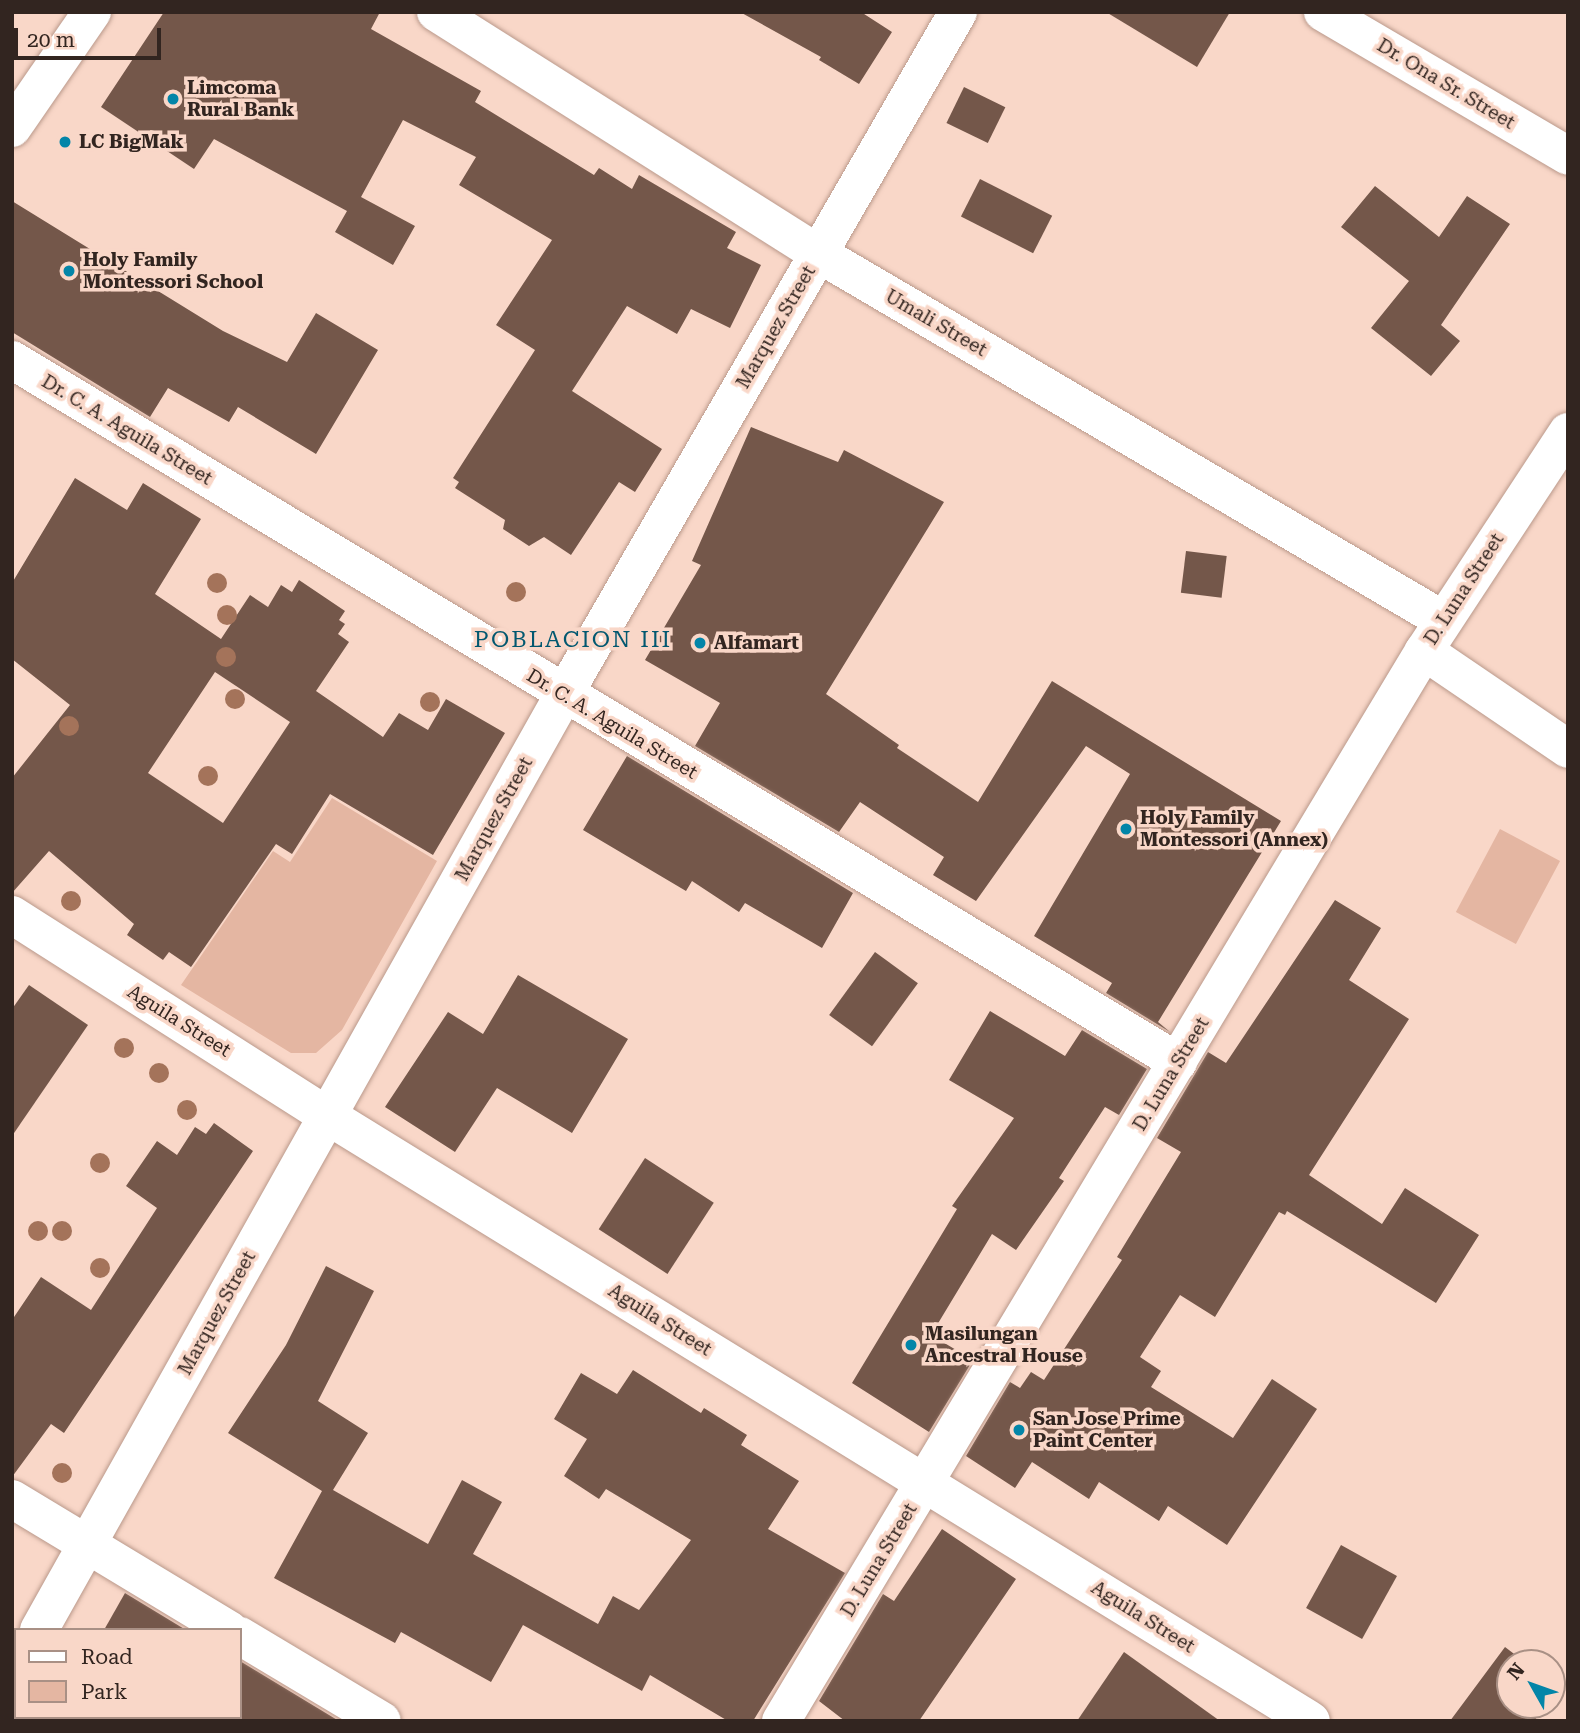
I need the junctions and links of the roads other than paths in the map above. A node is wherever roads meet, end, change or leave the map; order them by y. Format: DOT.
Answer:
graph roads {
  1 [pos="92,12"];
  2 [pos="436,12"];
  3 [pos="958,12"];
  4 [pos="1323,12"];
  5 [pos="12,128"];
  6 [pos="1568,156"];
  7 [pos="819,254"];
  8 [pos="12,360"];
  9 [pos="1568,432"];
  10 [pos="1434,636"];
  11 [pos="563,696"];
  12 [pos="1568,748"];
  13 [pos="12,915"];
  14 [pos="1178,1062"];
  15 [pos="328,1116"];
  16 [pos="926,1484"];
  17 [pos="12,1499"];
  18 [pos="86,1545"];
  19 [pos="40,1628"];
  20 [pos="226,1628"];
  21 [pos="242,1637"];
  22 [pos="382,1721"];
  23 [pos="781,1721"];
  24 [pos="1311,1721"];
  1 -- 5 [label="street"];
  2 -- 7 [label="street, Umali Street"];
  3 -- 7 [label="street, Marquez Street"];
  4 -- 6 [label="street, Dr. Ona Sr. Street"];
  7 -- 10 [label="street, Umali Street"];
  7 -- 11 [label="street, Marquez Street"];
  8 -- 11 [label="street, Dr. C. A. Aguila Street"];
  9 -- 10 [label="street, D. Luna Street"];
  10 -- 12 [label="street, Umali Street"];
  10 -- 14 [label="street, D. Luna Street"];
  11 -- 14 [label="street, Dr. C. A. Aguila Street"];
  11 -- 15 [label="street, Marquez Street"];
  13 -- 15 [label="street, Aguila Street"];
  14 -- 16 [label="street, D. Luna Street"];
  15 -- 16 [label="street, Aguila Street"];
  15 -- 18 [label="street, Marquez Street"];
  16 -- 23 [label="street, D. Luna Street"];
  16 -- 24 [label="street, Aguila Street"];
  17 -- 18 [label="street"];
  18 -- 19 [label="street, Marquez Street"];
  18 -- 20 [label="street"];
  21 -- 22 [label="street"];
}
